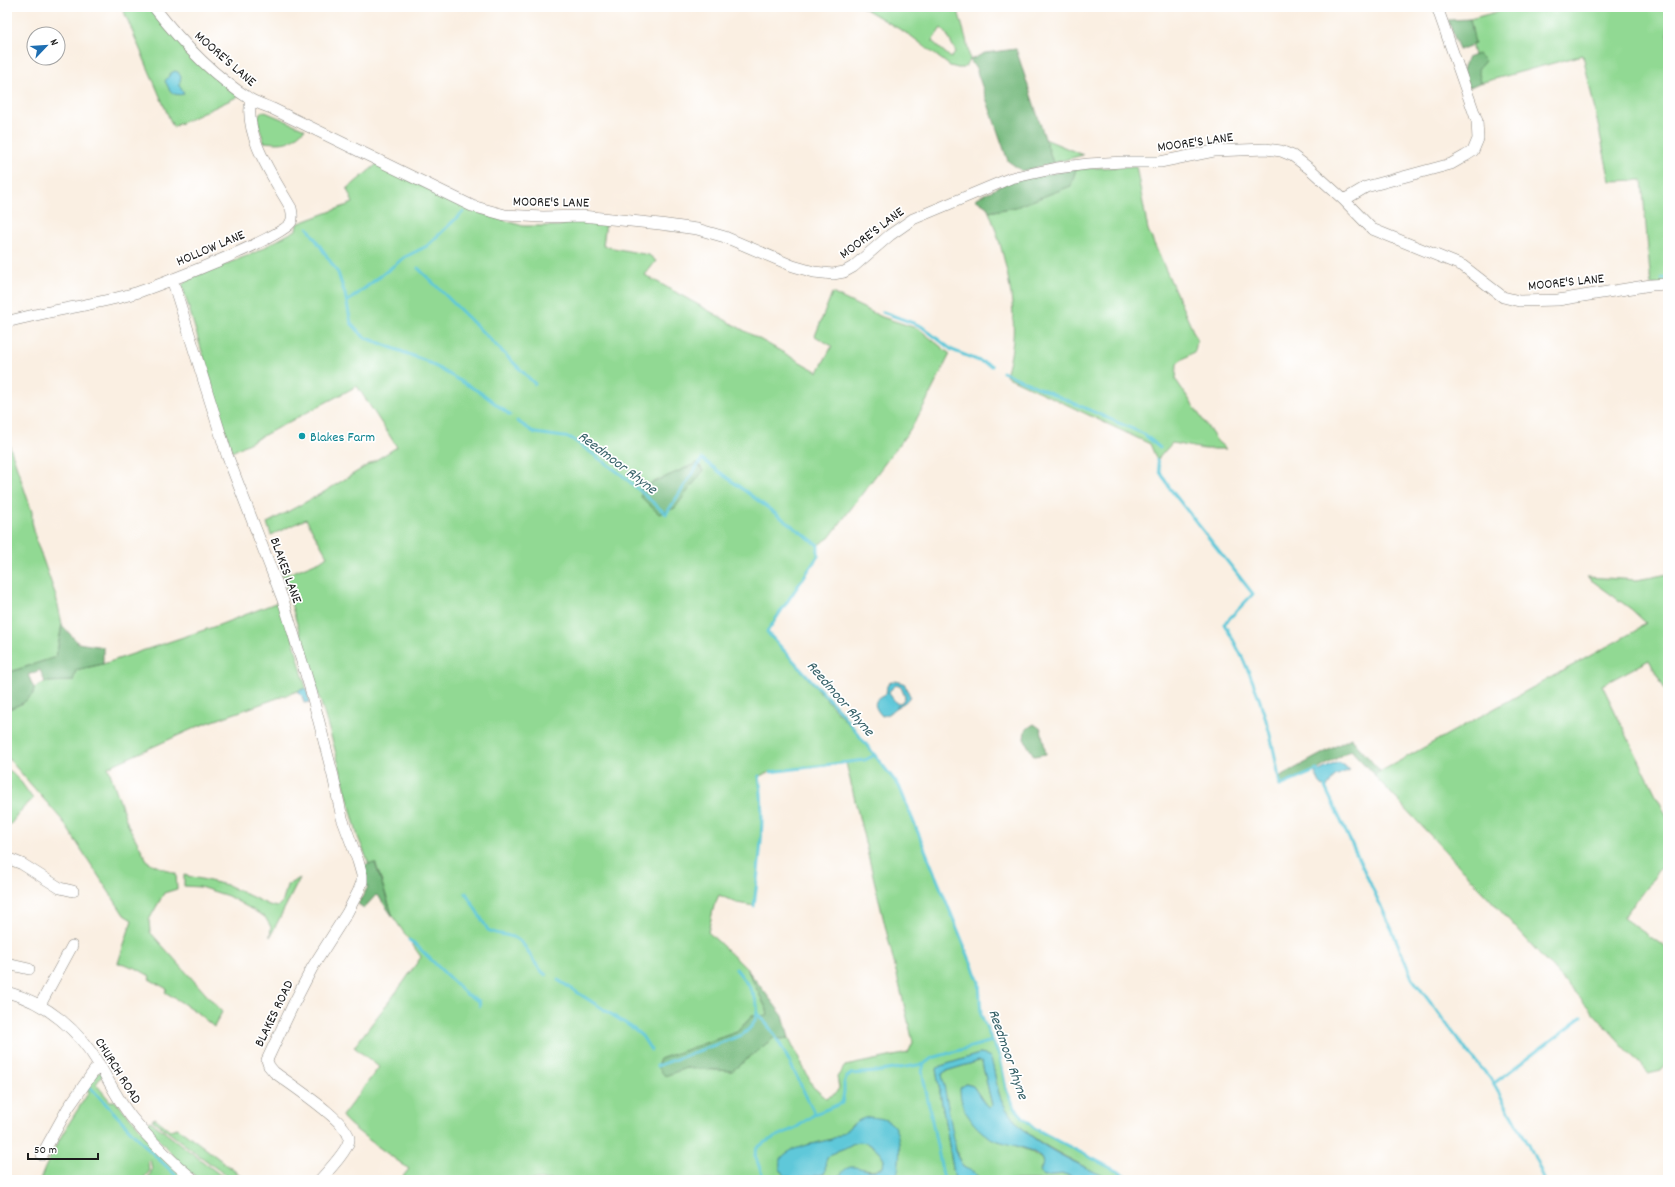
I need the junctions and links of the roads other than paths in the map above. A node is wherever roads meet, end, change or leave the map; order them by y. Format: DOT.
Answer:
graph roads {
  1 [pos="154,7"];
  2 [pos="1437,7"];
  3 [pos="251,100"];
  4 [pos="1344,200"];
  5 [pos="172,280"];
  6 [pos="1668,284"];
  7 [pos="7,322"];
  8 [pos="7,858"];
  9 [pos="362,876"];
  10 [pos="73,892"];
  11 [pos="72,946"];
  12 [pos="7,964"];
  13 [pos="29,969"];
  14 [pos="7,992"];
  15 [pos="40,1005"];
  16 [pos="99,1064"];
  17 [pos="42,1155"];
  18 [pos="194,1180"];
  19 [pos="320,1180"];
  1 -- 3 [label="street, MOORE'S LANE"];
  2 -- 4 [label="street"];
  3 -- 4 [label="street, MOORE'S LANE"];
  3 -- 5 [label="street, HOLLOW LANE"];
  4 -- 6 [label="street, MOORE'S LANE"];
  5 -- 7 [label="street, HOLLOW LANE"];
  5 -- 9 [label="street, BLAKES LANE"];
  8 -- 10 [label="street"];
  9 -- 19 [label="street, BLAKES ROAD"];
  11 -- 15 [label="street"];
  12 -- 13 [label="street"];
  14 -- 15 [label="street, CHURCH ROAD"];
  15 -- 16 [label="street, CHURCH ROAD"];
  16 -- 17 [label="street"];
  16 -- 18 [label="street, CHURCH ROAD"];
}
